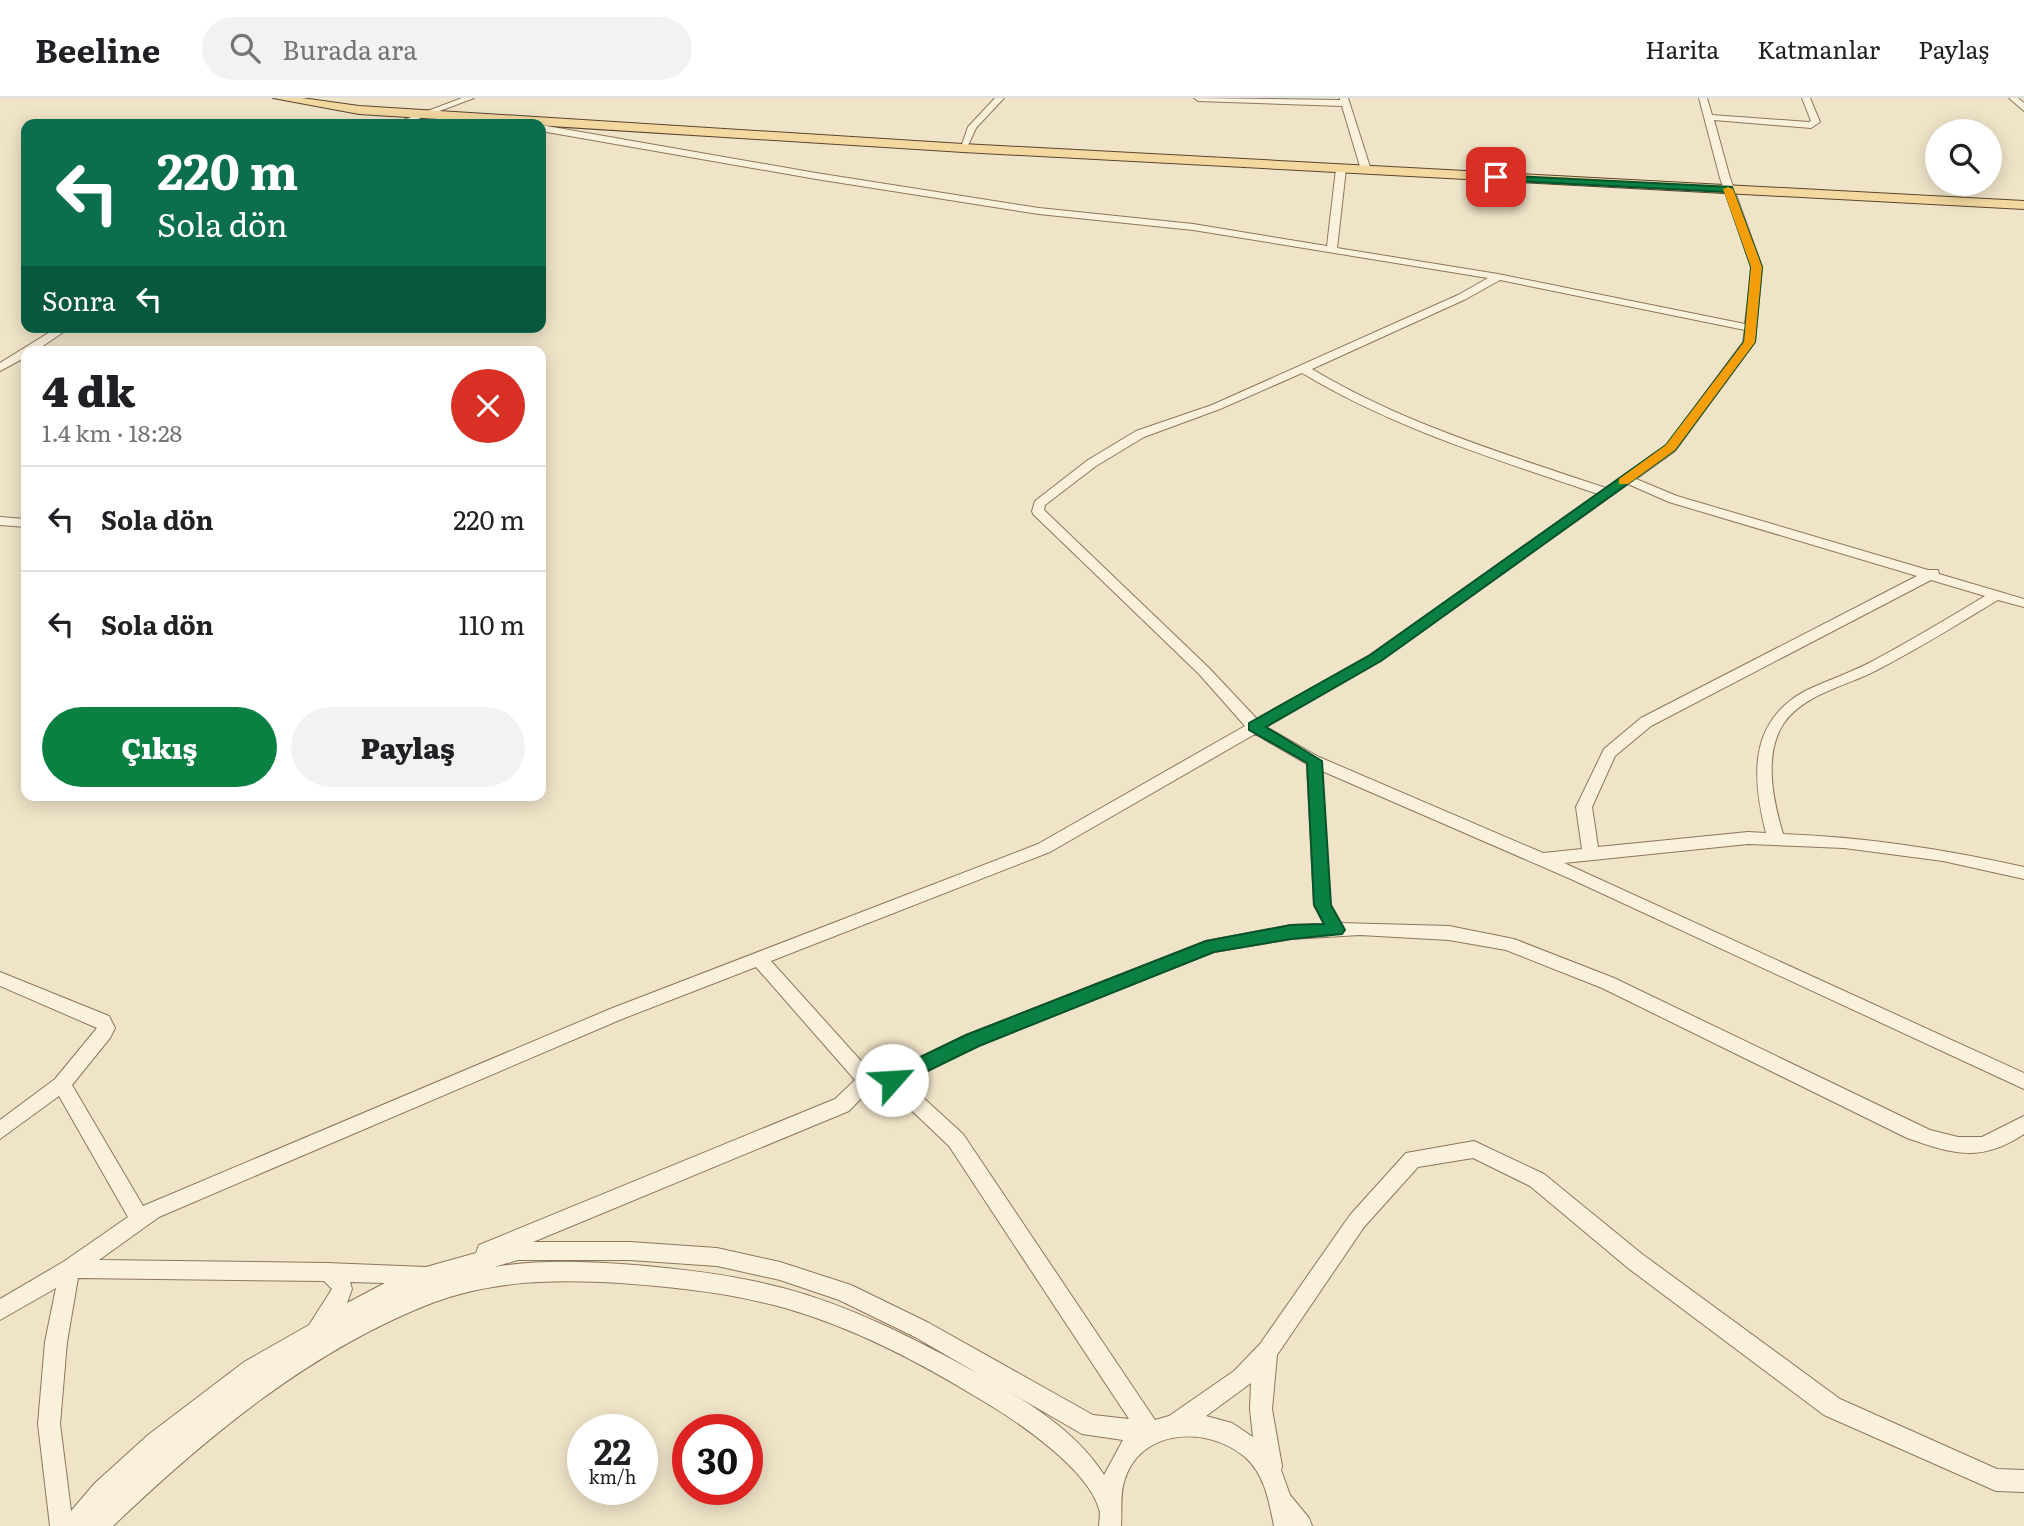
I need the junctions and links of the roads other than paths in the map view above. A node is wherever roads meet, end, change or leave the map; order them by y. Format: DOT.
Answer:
graph roads {
  1 [pos="279,98"];
  2 [pos="322,98"];
  3 [pos="470,98"];
  4 [pos="1000,98"];
  5 [pos="1198,98"];
  6 [pos="1703,98"];
  7 [pos="1806,98"];
  8 [pos="2013,98"];
  9 [pos="1268,99"];
  10 [pos="1345,100"];
  11 [pos="2024,108"];
  12 [pos="422,113"];
  13 [pos="1708,117"];
  14 [pos="408,119"];
  15 [pos="489,119"];
  16 [pos="546,123"];
  17 [pos="546,129"];
  18 [pos="963,148"];
  19 [pos="1341,169"];
  20 [pos="1366,170"];
  21 [pos="1729,190"];
  22 [pos="2024,205"];
  23 [pos="1332,247"];
  24 [pos="1498,277"];
  25 [pos="1750,328"];
  26 [pos="56,333"];
  27 [pos="35,346"];
  28 [pos="21,355"];
  29 [pos="0,368"];
  30 [pos="1303,369"];
  31 [pos="1626,479"];
  32 [pos="1607,493"];
  33 [pos="0,522"];
  34 [pos="21,523"];
  35 [pos="1933,573"];
  36 [pos="1998,594"];
  37 [pos="2024,603"];
  38 [pos="1255,727"];
  39 [pos="1314,761"];
  40 [pos="1776,839"];
  41 [pos="1591,855"];
  42 [pos="1541,859"];
  43 [pos="2024,873"];
  44 [pos="1336,930"];
  45 [pos="760,960"];
  46 [pos="0,979"];
  47 [pos="867,1080"];
  48 [pos="892,1080"];
  49 [pos="2024,1081"];
  50 [pos="62,1084"];
  51 [pos="2024,1124"];
  52 [pos="0,1131"];
  53 [pos="140,1220"];
  54 [pos="70,1269"];
  55 [pos="327,1272"];
  56 [pos="429,1275"];
  57 [pos="0,1310"];
  58 [pos="314,1333"];
  59 [pos="1266,1351"];
  60 [pos="1176,1423"];
  61 [pos="1150,1432"];
  62 [pos="1274,1475"];
  63 [pos="2024,1481"];
  64 [pos="1108,1502"];
  65 [pos="1284,1515"];
  66 [pos="61,1526"];
  67 [pos="72,1526"];
  68 [pos="96,1526"];
  69 [pos="1110,1526"];
  70 [pos="1301,1526"];
  1 -- 12 [label="main road"];
  2 -- 12 [label="main road"];
  3 -- 12 [label="street"];
  4 -- 18 [label="street"];
  5 -- 9 [label="street"];
  6 -- 13 [label="street"];
  7 -- 13 [label="street"];
  8 -- 11 [label="street"];
  9 -- 10 [label="street"];
  10 -- 20 [label="street"];
  12 -- 14 [label="street"];
  12 -- 15 [label="main road"];
  13 -- 21 [label="street"];
  16 -- 18 [label="main road"];
  17 -- 23 [label="street"];
  18 -- 19 [label="main road"];
  19 -- 20 [label="main road"];
  19 -- 23 [label="street"];
  20 -- 21 [label="main road"];
  21 -- 22 [label="main road"];
  21 -- 25 [label="street"];
  23 -- 24 [label="street"];
  24 -- 25 [label="street"];
  24 -- 30 [label="street"];
  25 -- 31 [label="street"];
  26 -- 27 [label="street"];
  28 -- 29 [label="street"];
  30 -- 32 [label="street"];
  30 -- 38 [label="street"];
  31 -- 32 [label="street"];
  31 -- 35 [label="street"];
  32 -- 38 [label="street"];
  33 -- 34 [label="street"];
  35 -- 36 [label="street"];
  35 -- 41 [label="street"];
  36 -- 37 [label="street"];
  36 -- 40 [label="street"];
  38 -- 39 [label="street"];
  38 -- 45 [label="street"];
  39 -- 42 [label="street"];
  39 -- 44 [label="street"];
  40 -- 41 [label="street"];
  40 -- 43 [label="street"];
  41 -- 42 [label="street"];
  42 -- 49 [label="street"];
  44 -- 48 [label="street"];
  44 -- 51 [label="street"];
  45 -- 47 [label="street"];
  45 -- 53 [label="street"];
  46 -- 50 [label="street"];
  47 -- 48 [label="street"];
  47 -- 56 [label="street"];
  48 -- 61 [label="street"];
  50 -- 52 [label="street"];
  50 -- 53 [label="street"];
  53 -- 54 [label="street"];
  54 -- 55 [label="street"];
  54 -- 57 [label="street"];
  54 -- 66 [label="street"];
  55 -- 56 [label="street"];
  55 -- 58 [label="street"];
  56 -- 58 [label="street"];
  56 -- 61 [label="street"];
  58 -- 67 [label="street"];
  59 -- 60 [label="street"];
  59 -- 62 [label="street"];
  59 -- 63 [label="street"];
  60 -- 61 [label="street"];
  60 -- 62 [label="street"];
  61 -- 64 [label="street"];
  62 -- 65 [label="street"];
  64 -- 68 [label="street"];
  64 -- 69 [label="street"];
  65 -- 70 [label="street"];
}
